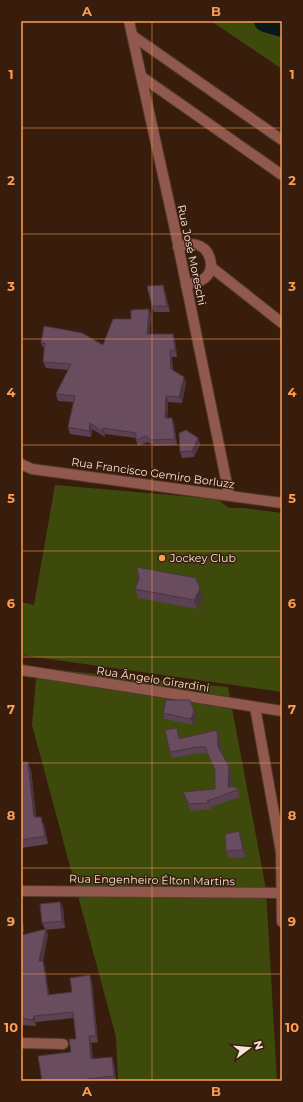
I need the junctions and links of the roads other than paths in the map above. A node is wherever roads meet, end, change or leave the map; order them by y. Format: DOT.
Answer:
graph roads {
  1 [pos="129,21"];
  2 [pos="132,36"];
  3 [pos="142,78"];
  4 [pos="282,140"];
  5 [pos="282,175"];
  6 [pos="178,247"];
  7 [pos="211,267"];
  8 [pos="186,285"];
  9 [pos="282,323"];
  10 [pos="21,464"];
  11 [pos="229,494"];
  12 [pos="282,503"];
  13 [pos="21,670"];
  14 [pos="255,707"];
  15 [pos="282,711"];
  16 [pos="21,891"];
  17 [pos="281,893"];
  18 [pos="282,922"];
  19 [pos="21,1043"];
  20 [pos="63,1044"];
  1 -- 2 [label="street, Rua José Moreschi"];
  2 -- 3 [label="street, Rua José Moreschi"];
  2 -- 4 [label="street"];
  3 -- 5 [label="street"];
  3 -- 6 [label="street, Rua José Moreschi"];
  6 -- 7 [label="street"];
  6 -- 8 [label="street, Rua José Moreschi"];
  7 -- 8 [label="street"];
  7 -- 9 [label="street"];
  8 -- 11 [label="street, Rua José Moreschi"];
  10 -- 11 [label="street, Rua Francisco Gemiro Borluzz"];
  11 -- 12 [label="street, Rua Francisco Gemiro Borluzz"];
  13 -- 14 [label="street, Rua Ângelo Girardini"];
  14 -- 15 [label="street, Rua Ângelo Girardini"];
  14 -- 17 [label="street"];
  16 -- 17 [label="street, Rua Engenheiro Élton Martins"];
  17 -- 18 [label="street"];
  19 -- 20 [label="street"];
}
